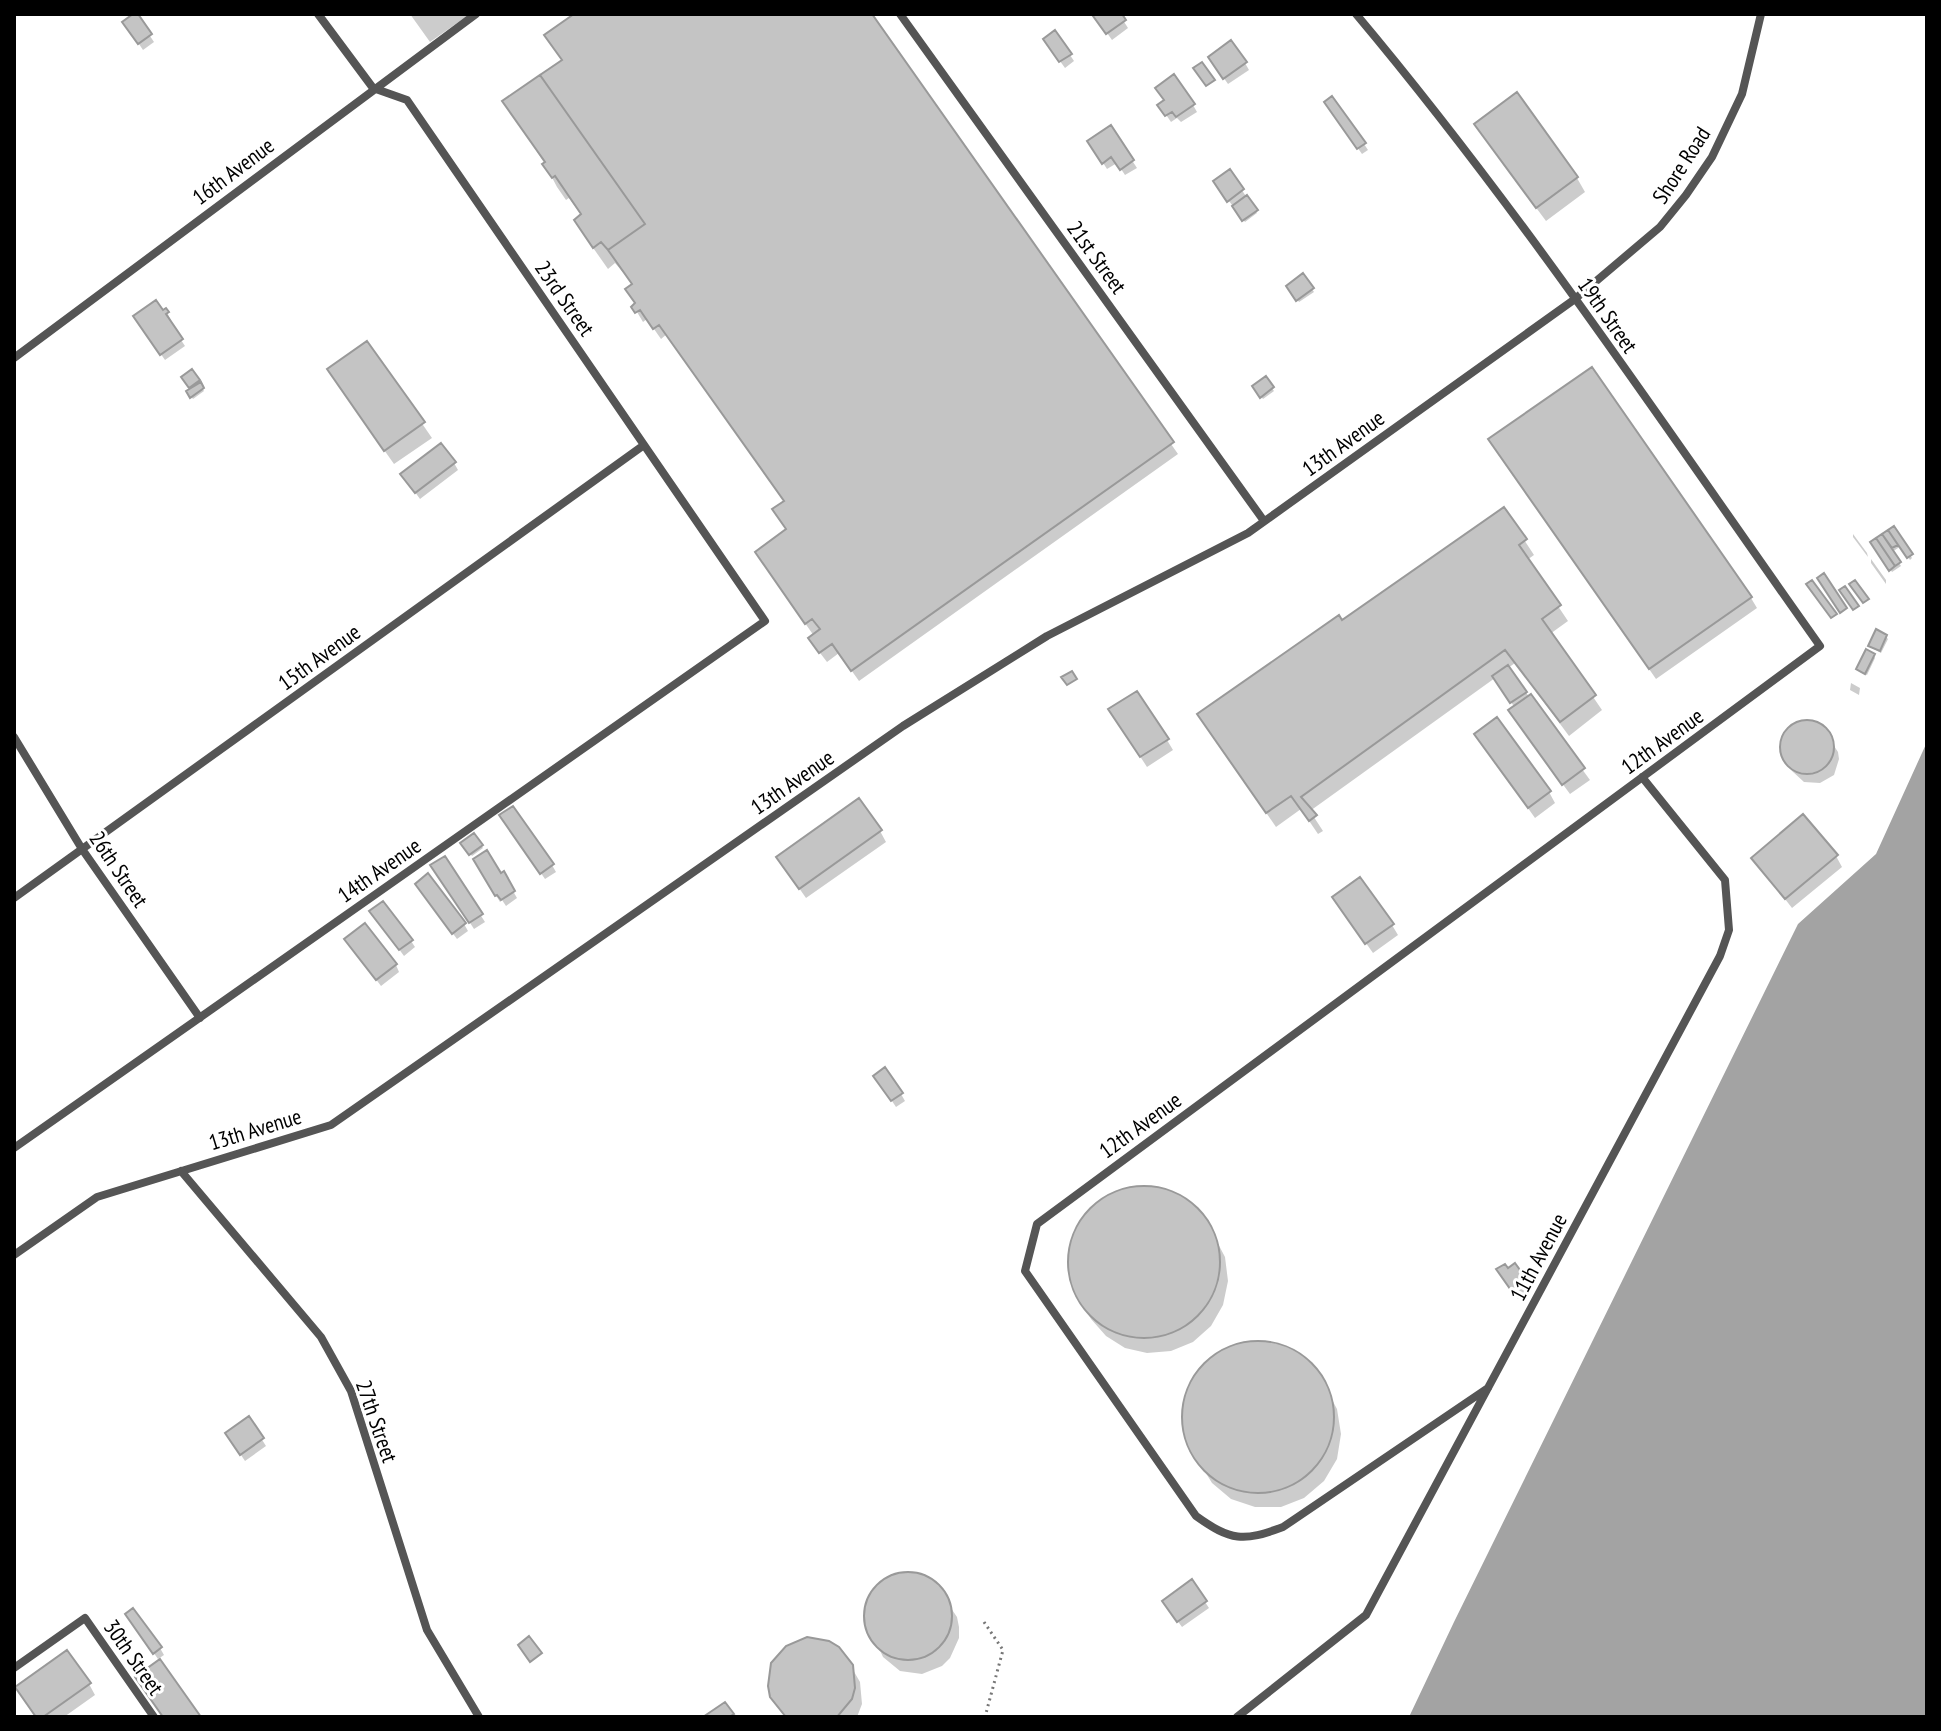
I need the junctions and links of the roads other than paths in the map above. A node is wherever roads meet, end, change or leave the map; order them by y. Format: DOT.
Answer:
graph roads {
  1 [pos="318,14"];
  2 [pos="476,14"];
  3 [pos="900,14"];
  4 [pos="1356,14"];
  5 [pos="1761,14"];
  6 [pos="373,88"];
  7 [pos="1575,299"];
  8 [pos="14,358"];
  9 [pos="644,445"];
  10 [pos="1264,521"];
  11 [pos="765,621"];
  12 [pos="1820,646"];
  13 [pos="14,737"];
  14 [pos="1642,777"];
  15 [pos="82,849"];
  16 [pos="14,898"];
  17 [pos="200,1018"];
  18 [pos="14,1148"];
  19 [pos="181,1171"];
  20 [pos="14,1255"];
  21 [pos="1488,1388"];
  22 [pos="14,1668"];
  23 [pos="154,1717"];
  24 [pos="479,1717"];
  25 [pos="1237,1717"];
  1 -- 6 [label="lane"];
  2 -- 6 [label="lane, 16th Avenue"];
  3 -- 10 [label="lane, 21st Street"];
  4 -- 7 [label="lane, 19th Street"];
  5 -- 7 [label="lane, Shore Road"];
  6 -- 8 [label="lane, 16th Avenue"];
  6 -- 9 [label="lane, 23rd Street"];
  7 -- 10 [label="lane, 13th Avenue"];
  7 -- 12 [label="lane, 19th Street"];
  9 -- 11 [label="lane, 23rd Street"];
  9 -- 15 [label="lane, 15th Avenue"];
  10 -- 19 [label="lane, 13th Avenue"];
  11 -- 17 [label="lane, 14th Avenue"];
  12 -- 14 [label="lane, 12th Avenue"];
  13 -- 15 [label="lane, 26th Street"];
  14 -- 21 [label="lane, 11th Avenue"];
  14 -- 21 [label="lane, 12th Avenue"];
  15 -- 16 [label="lane, 15th Avenue"];
  15 -- 17 [label="lane, 26th Street"];
  17 -- 18 [label="lane, 14th Avenue"];
  19 -- 20 [label="lane, 13th Avenue"];
  19 -- 24 [label="lane, 27th Street"];
  21 -- 25 [label="lane, 11th Avenue"];
  22 -- 23 [label="lane, 30th Street"];
}
